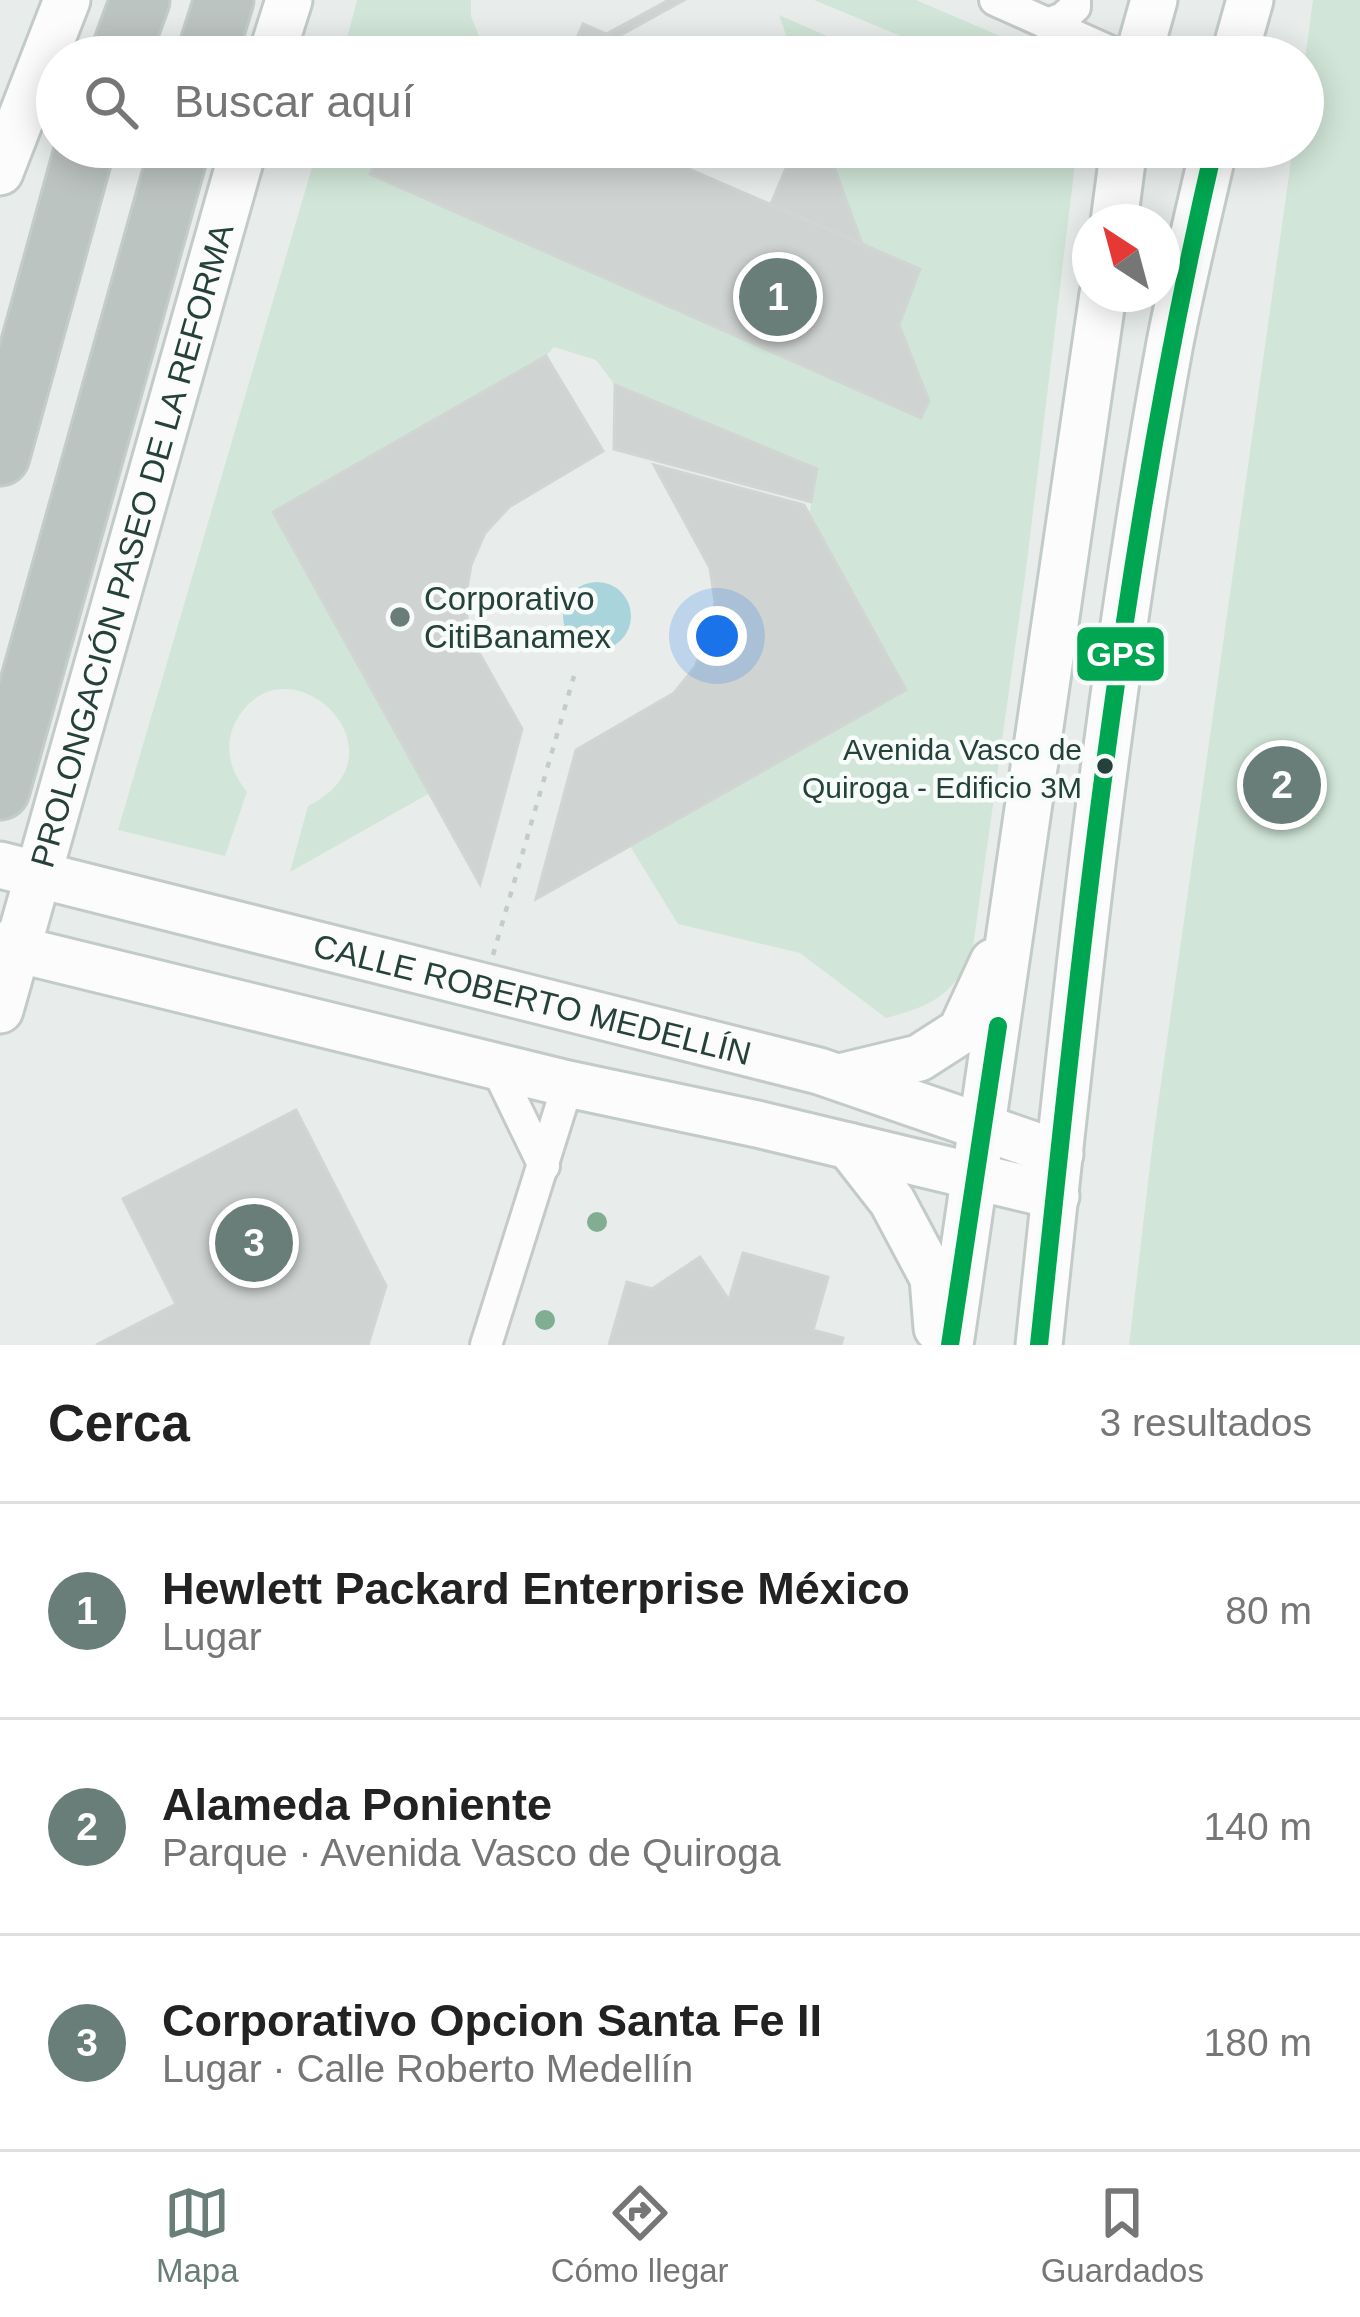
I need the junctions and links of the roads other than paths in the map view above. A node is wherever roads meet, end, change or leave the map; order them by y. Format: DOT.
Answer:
graph roads {
  1 [pos="67,0"];
  2 [pos="140,0"];
  3 [pos="224,0"];
  4 [pos="289,0"];
  5 [pos="995,0"];
  6 [pos="1075,0"];
  7 [pos="1250,0"];
  8 [pos="1143,4"];
  9 [pos="1047,24"];
  10 [pos="53,36"];
  11 [pos="127,36"];
  12 [pos="213,36"];
  13 [pos="278,36"];
  14 [pos="1074,36"];
  15 [pos="1140,36"];
  16 [pos="1240,36"];
  17 [pos="36,80"];
  18 [pos="79,168"];
  19 [pos="174,168"];
  20 [pos="237,168"];
  21 [pos="1121,168"];
  22 [pos="1209,168"];
  23 [pos="0,172"];
  24 [pos="1116,204"];
  25 [pos="1100,312"];
  26 [pos="0,457"];
  27 [pos="2,785"];
  28 [pos="19,871"];
  29 [pos="1015,916"];
  30 [pos="9,947"];
  31 [pos="0,1010"];
  32 [pos="767,1059"];
  33 [pos="495,1065"];
  34 [pos="840,1077"];
  35 [pos="568,1084"];
  36 [pos="757,1124"];
  37 [pos="982,1128"];
  38 [pos="849,1146"];
  39 [pos="544,1166"];
  40 [pos="975,1174"];
  41 [pos="1058,1175"];
  42 [pos="486,1345"];
  43 [pos="939,1345"];
  44 [pos="950,1345"];
  45 [pos="1040,1345"];
  1 -- 10 [label="main road"];
  2 -- 11 [label="highway"];
  3 -- 12 [label="highway"];
  4 -- 13 [label="main road"];
  5 -- 9 [label="street"];
  6 -- 9 [label="street"];
  7 -- 16 [label="main road"];
  8 -- 15 [label="main road"];
  9 -- 14 [label="street"];
  17 -- 23 [label="main road"];
  18 -- 26 [label="highway"];
  19 -- 27 [label="highway"];
  20 -- 28 [label="main road, PROLONGACIÓN PASEO DE LA REFORMA"];
  21 -- 24 [label="main road"];
  22 -- 41 [label="main road"];
  25 -- 29 [label="main road"];
  28 -- 30 [label="main road, PROLONGACIÓN PASEO DE LA REFORMA"];
  28 -- 32 [label="main road, CALLE ROBERTO MEDELLÍN"];
  29 -- 34 [label="main road"];
  29 -- 37 [label="main road"];
  30 -- 31 [label="main road, PROLONGACIÓN PASEO DE LA REFORMA"];
  30 -- 33 [label="main road, CALLE ROBERTO MEDELLÍN"];
  32 -- 34 [label="main road, CALLE ROBERTO MEDELLÍN"];
  32 -- 36 [label="main road"];
  33 -- 35 [label="main road, CALLE ROBERTO MEDELLÍN"];
  33 -- 39 [label="street"];
  34 -- 37 [label="main road, CALLE ROBERTO MEDELLÍN"];
  35 -- 36 [label="main road, CALLE ROBERTO MEDELLÍN"];
  35 -- 39 [label="street"];
  36 -- 38 [label="main road, CALLE ROBERTO MEDELLÍN"];
  37 -- 40 [label="main road"];
  37 -- 41 [label="main road, CALLE ROBERTO MEDELLÍN"];
  38 -- 40 [label="main road, CALLE ROBERTO MEDELLÍN"];
  38 -- 43 [label="main road"];
  39 -- 42 [label="street"];
  40 -- 41 [label="main road, CALLE ROBERTO MEDELLÍN"];
  40 -- 44 [label="main road"];
  41 -- 45 [label="main road"];
}
